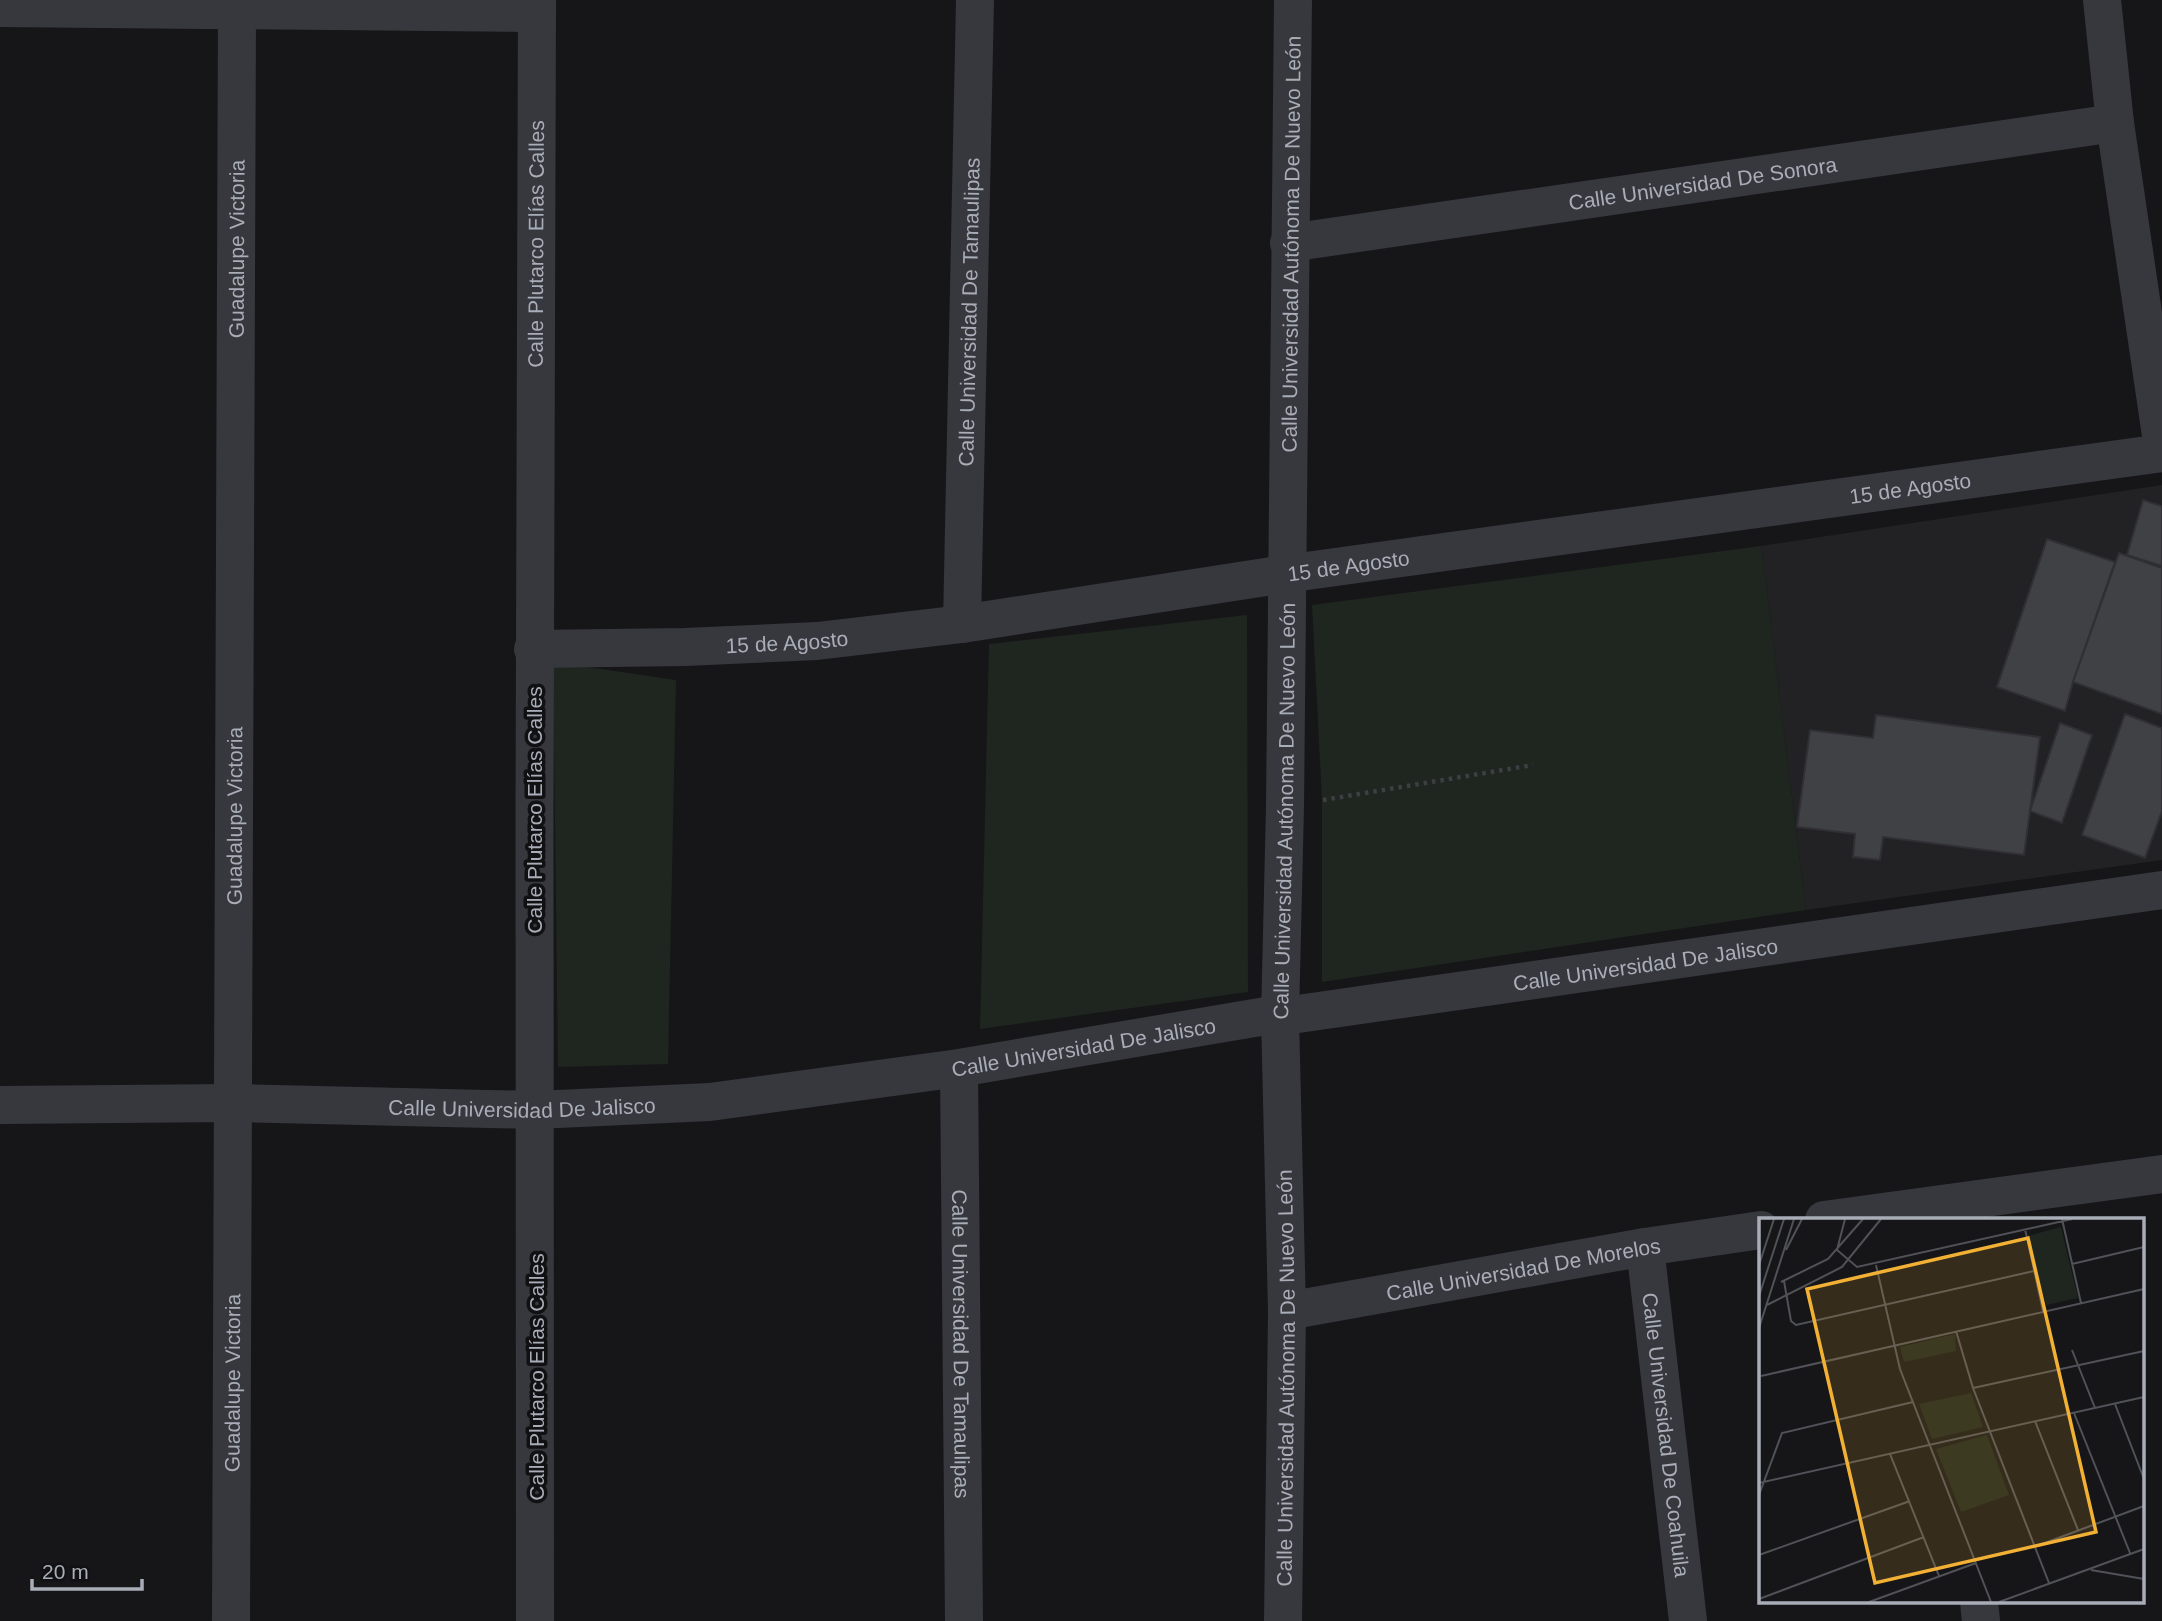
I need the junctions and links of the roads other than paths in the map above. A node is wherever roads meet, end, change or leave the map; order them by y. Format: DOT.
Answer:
graph roads {
  1 [pos="975,0"];
  2 [pos="1293,0"];
  3 [pos="2102,0"];
  4 [pos="537,6"];
  5 [pos="0,8"];
  6 [pos="237,10"];
  7 [pos="2115,123"];
  8 [pos="1289,243"];
  9 [pos="2162,442"];
  10 [pos="2162,453"];
  11 [pos="1286,574"];
  12 [pos="962,624"];
  13 [pos="533,649"];
  14 [pos="2162,890"];
  15 [pos="1280,1016"];
  16 [pos="960,1068"];
  17 [pos="233,1103"];
  18 [pos="0,1105"];
  19 [pos="536,1110"];
  20 [pos="2162,1174"];
  21 [pos="1924,1213"];
  22 [pos="1853,1218"];
  23 [pos="1759,1230"];
  24 [pos="1645,1247"];
  25 [pos="1287,1311"];
  26 [pos="231,1621"];
  27 [pos="535,1621"];
  28 [pos="964,1621"];
  29 [pos="1283,1621"];
  30 [pos="1688,1621"];
  1 -- 12 [label="street, Calle Universidad De Tamaulipas"];
  2 -- 8 [label="street, Calle Universidad Autónoma De Nuevo León"];
  3 -- 7 [label="street"];
  4 -- 6 [label="street"];
  4 -- 13 [label="street, Calle Plutarco Elías Calles"];
  5 -- 6 [label="street"];
  6 -- 17 [label="street, Guadalupe Victoria"];
  7 -- 8 [label="street, Calle Universidad De Sonora"];
  7 -- 9 [label="street"];
  8 -- 11 [label="street, Calle Universidad Autónoma De Nuevo León"];
  10 -- 11 [label="street, 15 de Agosto"];
  11 -- 12 [label="street, 15 de Agosto"];
  11 -- 15 [label="street, Calle Universidad Autónoma De Nuevo León"];
  12 -- 13 [label="street, 15 de Agosto"];
  13 -- 19 [label="street, Calle Plutarco Elías Calles"];
  14 -- 15 [label="street, Calle Universidad De Jalisco"];
  15 -- 16 [label="street, Calle Universidad De Jalisco"];
  15 -- 25 [label="street, Calle Universidad Autónoma De Nuevo León"];
  16 -- 19 [label="street, Calle Universidad De Jalisco"];
  16 -- 28 [label="street, Calle Universidad De Tamaulipas"];
  17 -- 18 [label="street, Calle Universidad De Jalisco"];
  17 -- 19 [label="street, Calle Universidad De Jalisco"];
  17 -- 26 [label="street, Guadalupe Victoria"];
  19 -- 27 [label="street, Calle Plutarco Elías Calles"];
  20 -- 21 [label="street"];
  21 -- 22 [label="street"];
  23 -- 24 [label="street, Calle Universidad De Morelos"];
  24 -- 25 [label="street, Calle Universidad De Morelos"];
  24 -- 30 [label="street, Calle Universidad De Coahuila"];
  25 -- 29 [label="street, Calle Universidad Autónoma De Nuevo León"];
}
